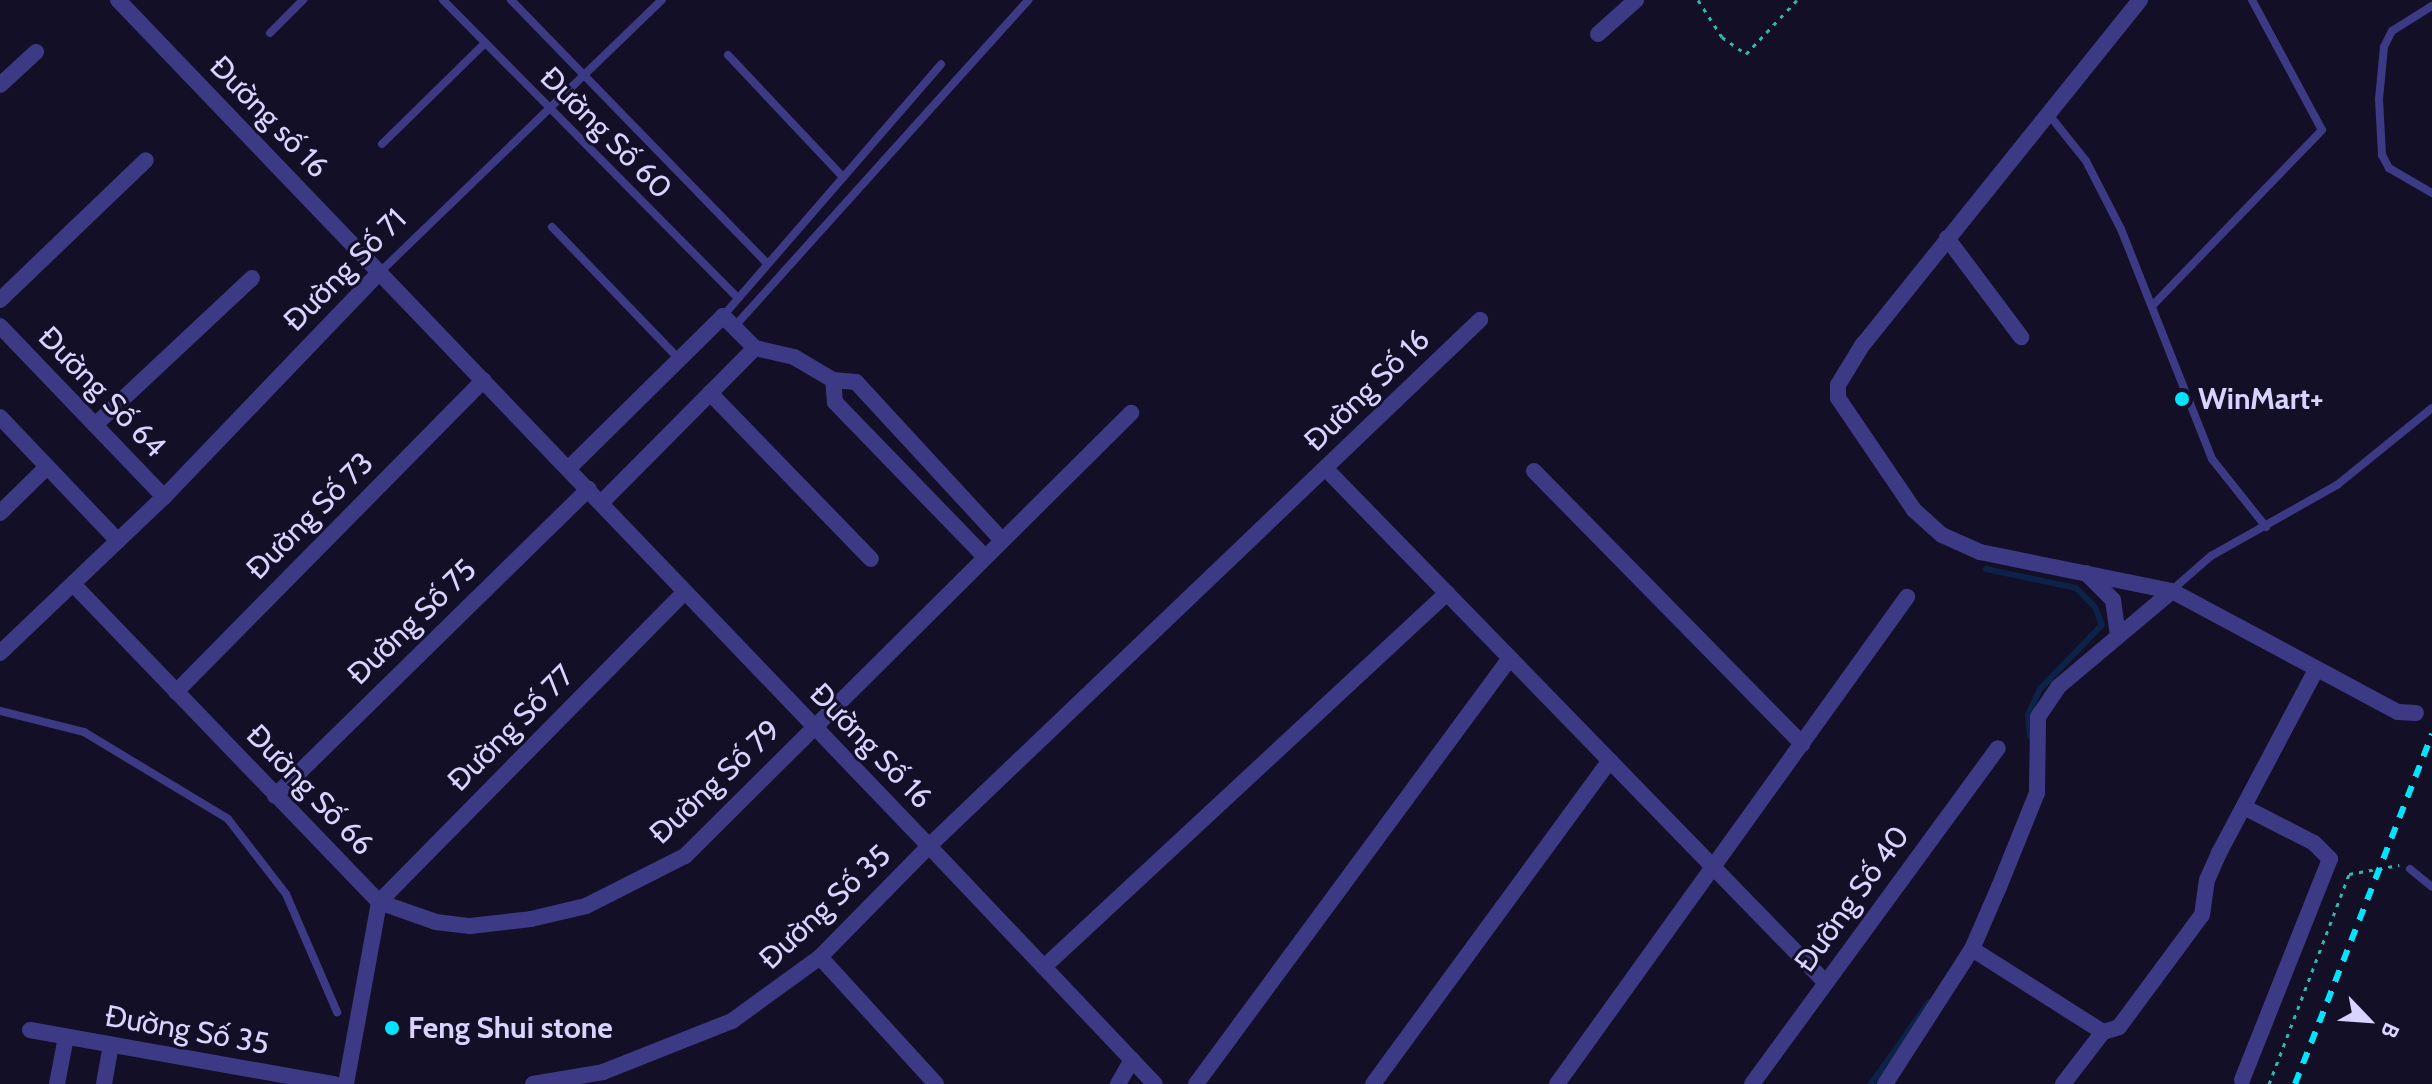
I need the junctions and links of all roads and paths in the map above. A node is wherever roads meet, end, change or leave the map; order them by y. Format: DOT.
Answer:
graph roads {
  1 [pos="118,0"];
  2 [pos="303,0"];
  3 [pos="443,0"];
  4 [pos="511,0"];
  5 [pos="662,0"];
  6 [pos="1028,0"];
  7 [pos="1636,0"];
  8 [pos="1698,0"];
  9 [pos="1797,0"];
  10 [pos="2140,0"];
  11 [pos="2252,0"];
  12 [pos="2432,6"];
  13 [pos="270,33"];
  14 [pos="1598,34"];
  15 [pos="484,44"];
  16 [pos="36,52"];
  17 [pos="728,55"];
  18 [pos="941,64"];
  19 [pos="584,75"];
  20 [pos="0,85"];
  21 [pos="548,110"];
  22 [pos="2050,116"];
  23 [pos="382,144"];
  24 [pos="146,160"];
  25 [pos="843,177"];
  26 [pos="2432,193"];
  27 [pos="552,227"];
  28 [pos="1947,238"];
  29 [pos="768,264"];
  30 [pos="379,273"];
  31 [pos="252,278"];
  32 [pos="738,298"];
  33 [pos="0,300"];
  34 [pos="2154,304"];
  35 [pos="1480,320"];
  36 [pos="729,321"];
  37 [pos="0,326"];
  38 [pos="2021,337"];
  39 [pos="755,348"];
  40 [pos="679,359"];
  41 [pos="484,380"];
  42 [pos="833,380"];
  43 [pos="710,393"];
  44 [pos="2432,408"];
  45 [pos="1131,413"];
  46 [pos="0,417"];
  47 [pos="95,425"];
  48 [pos="47,467"];
  49 [pos="569,468"];
  50 [pos="1326,469"];
  51 [pos="1534,471"];
  52 [pos="589,489"];
  53 [pos="164,497"];
  54 [pos="601,503"];
  55 [pos="0,513"];
  56 [pos="2266,527"];
  57 [pos="1002,540"];
  58 [pos="118,541"];
  59 [pos="985,557"];
  60 [pos="871,559"];
  61 [pos="2086,573"];
  62 [pos="73,584"];
  63 [pos="2172,591"];
  64 [pos="684,593"];
  65 [pos="1447,593"];
  66 [pos="1907,597"];
  67 [pos="2118,634"];
  68 [pos="0,653"];
  69 [pos="1510,658"];
  70 [pos="2316,670"];
  71 [pos="176,692"];
  72 [pos="0,711"];
  73 [pos="2416,713"];
  74 [pos="814,728"];
  75 [pos="1802,744"];
  76 [pos="1998,748"];
  77 [pos="1610,760"];
  78 [pos="275,796"];
  79 [pos="2244,807"];
  80 [pos="929,846"];
  81 [pos="1714,867"];
  82 [pos="2330,869"];
  83 [pos="2410,869"];
  84 [pos="2349,874"];
  85 [pos="2432,887"];
  86 [pos="379,902"];
  87 [pos="1972,949"];
  88 [pos="820,957"];
  89 [pos="1044,967"];
  90 [pos="1826,983"];
  91 [pos="337,1012"];
  92 [pos="30,1030"];
  93 [pos="2103,1032"];
  94 [pos="66,1037"];
  95 [pos="111,1045"];
  96 [pos="1132,1060"];
  97 [pos="2242,1080"];
  98 [pos="57,1084"];
  99 [pos="104,1084"];
  100 [pos="334,1084"];
  101 [pos="346,1084"];
  102 [pos="533,1084"];
  103 [pos="936,1084"];
  104 [pos="1118,1084"];
  105 [pos="1155,1084"];
  106 [pos="1196,1084"];
  107 [pos="1373,1084"];
  108 [pos="1557,1084"];
  109 [pos="1752,1084"];
  110 [pos="1885,1084"];
  111 [pos="2063,1084"];
  112 [pos="2269,1084"];
  1 -- 30 [label="street, Đường số 16"];
  2 -- 13 [label="lane"];
  3 -- 15 [label="lane, Đường Số 60"];
  4 -- 19 [label="lane, Đường Số 60"];
  5 -- 19 [label="lane, Đường Số 71"];
  6 -- 36 [label="lane"];
  7 -- 14 [label="street"];
  8 -- 9 [label="path"];
  10 -- 22 [label="street"];
  11 -- 34 [label="lane"];
  12 -- 26 [label="lane"];
  15 -- 21 [label="lane, Đường Số 60"];
  15 -- 23 [label="lane"];
  16 -- 20 [label="street"];
  17 -- 25 [label="lane"];
  18 -- 25 [label="lane"];
  19 -- 21 [label="lane, Đường Số 71"];
  19 -- 29 [label="lane, Đường Số 60"];
  21 -- 30 [label="lane, Đường Số 71"];
  21 -- 32 [label="lane, Đường Số 60"];
  22 -- 28 [label="street"];
  22 -- 34 [label="lane"];
  24 -- 33 [label="street"];
  25 -- 29 [label="lane"];
  27 -- 40 [label="lane"];
  28 -- 38 [label="street"];
  28 -- 61 [label="street"];
  29 -- 32 [label="lane"];
  30 -- 41 [label="street, Đường Số 16"];
  30 -- 53 [label="street, Đường Số 71"];
  31 -- 47 [label="street"];
  32 -- 36 [label="lane"];
  34 -- 56 [label="lane"];
  35 -- 50 [label="street, Đường Số 16"];
  36 -- 39 [label="street"];
  36 -- 40 [label="street"];
  37 -- 47 [label="street, Đường Số 64"];
  39 -- 42 [label="street"];
  39 -- 43 [label="street"];
  40 -- 49 [label="street"];
  41 -- 49 [label="street, Đường Số 16"];
  41 -- 71 [label="street, Đường Số 73"];
  42 -- 57 [label="street"];
  42 -- 59 [label="street"];
  43 -- 54 [label="street"];
  43 -- 60 [label="street"];
  44 -- 56 [label="lane"];
  45 -- 57 [label="street, Đường Số 79"];
  46 -- 48 [label="street"];
  47 -- 53 [label="street, Đường Số 64"];
  48 -- 55 [label="street"];
  48 -- 58 [label="street"];
  49 -- 52 [label="street, Đường Số 16"];
  50 -- 65 [label="street"];
  50 -- 80 [label="street, Đường Số 16"];
  51 -- 75 [label="street"];
  52 -- 54 [label="street, Đường Số 16"];
  52 -- 78 [label="street, Đường Số 75"];
  53 -- 58 [label="street, Đường Số 71"];
  54 -- 64 [label="street, Đường Số 16"];
  56 -- 63 [label="lane"];
  57 -- 59 [label="street, Đường Số 79"];
  58 -- 62 [label="street, Đường Số 71"];
  59 -- 74 [label="street, Đường Số 79"];
  61 -- 63 [label="street"];
  61 -- 67 [label="street"];
  62 -- 68 [label="street, Đường Số 71"];
  62 -- 71 [label="street, Đường Số 66"];
  63 -- 67 [label="street"];
  63 -- 70 [label="street"];
  64 -- 74 [label="street, Đường Số 16"];
  64 -- 86 [label="street, Đường Số 77"];
  65 -- 69 [label="street"];
  65 -- 89 [label="street"];
  66 -- 75 [label="street"];
  67 -- 87 [label="street"];
  69 -- 77 [label="street"];
  69 -- 106 [label="street"];
  70 -- 73 [label="street"];
  70 -- 79 [label="street"];
  71 -- 78 [label="street, Đường Số 66"];
  72 -- 91 [label="lane"];
  74 -- 80 [label="street, Đường Số 16"];
  74 -- 86 [label="street, Đường Số 79"];
  75 -- 81 [label="street"];
  76 -- 90 [label="street, Đường Số 40"];
  77 -- 81 [label="street"];
  77 -- 107 [label="street"];
  78 -- 86 [label="street, Đường Số 66"];
  79 -- 82 [label="street"];
  79 -- 93 [label="street"];
  80 -- 88 [label="street, Đường Số 35"];
  80 -- 89 [label="street"];
  81 -- 90 [label="street"];
  81 -- 108 [label="street"];
  82 -- 84 [label="path"];
  82 -- 97 [label="street"];
  83 -- 84 [label="path"];
  83 -- 85 [label="lane"];
  84 -- 112 [label="path"];
  86 -- 101 [label="street"];
  87 -- 93 [label="street"];
  87 -- 110 [label="street"];
  88 -- 102 [label="street, Đường Số 35"];
  88 -- 103 [label="street"];
  89 -- 96 [label="street"];
  90 -- 109 [label="street, Đường Số 40"];
  92 -- 94 [label="street, Đường Số 35"];
  93 -- 111 [label="street"];
  94 -- 95 [label="street, Đường Số 35"];
  94 -- 98 [label="street"];
  95 -- 99 [label="street"];
  95 -- 100 [label="street, Đường Số 35"];
  96 -- 104 [label="street"];
  96 -- 105 [label="street"];
}
